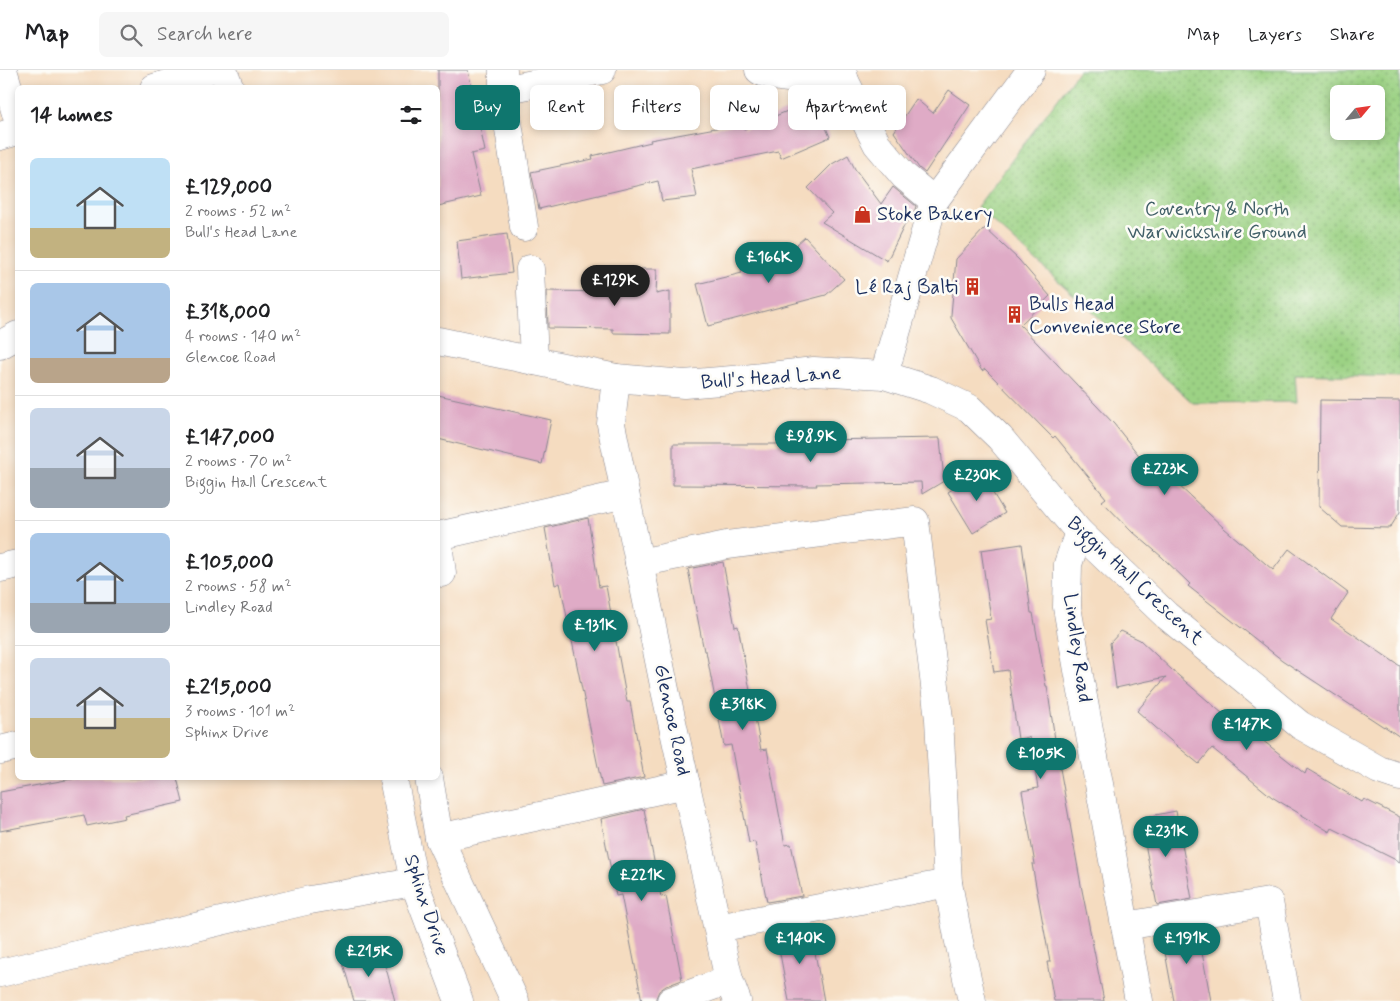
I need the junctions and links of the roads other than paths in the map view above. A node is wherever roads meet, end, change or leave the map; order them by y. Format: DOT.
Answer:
graph roads {
  1 [pos="3,70"];
  2 [pos="209,70"];
  3 [pos="223,70"];
  4 [pos="602,70"];
  5 [pos="760,70"];
  6 [pos="1031,70"];
  7 [pos="843,75"];
  8 [pos="503,80"];
  9 [pos="163,85"];
  10 [pos="229,85"];
  11 [pos="15,110"];
  12 [pos="15,132"];
  13 [pos="0,136"];
  14 [pos="934,202"];
  15 [pos="524,227"];
  16 [pos="530,268"];
  17 [pos="15,337"];
  18 [pos="440,341"];
  19 [pos="0,345"];
  20 [pos="534,361"];
  21 [pos="884,375"];
  22 [pos="616,378"];
  23 [pos="625,494"];
  24 [pos="1079,532"];
  25 [pos="440,536"];
  26 [pos="440,558"];
  27 [pos="639,563"];
  28 [pos="15,565"];
  29 [pos="0,568"];
  30 [pos="442,573"];
  31 [pos="15,747"];
  32 [pos="0,750"];
  33 [pos="1400,777"];
  34 [pos="393,780"];
  35 [pos="430,780"];
  36 [pos="686,784"];
  37 [pos="439,838"];
  38 [pos="414,882"];
  39 [pos="948,883"];
  40 [pos="1125,926"];
  41 [pos="718,928"];
  42 [pos="0,973"];
  43 [pos="733,991"];
  44 [pos="459,1001"];
  45 [pos="515,1001"];
  46 [pos="670,1001"];
  47 [pos="972,1001"];
  48 [pos="1139,1001"];
  49 [pos="1287,1001"];
  1 -- 11 [label="street"];
  2 -- 9 [label="street"];
  3 -- 10 [label="street"];
  4 -- 8 [label="street"];
  5 -- 7 [label="street"];
  6 -- 14 [label="street"];
  7 -- 14 [label="street"];
  8 -- 15 [label="street"];
  12 -- 13 [label="street"];
  14 -- 21 [label="street"];
  16 -- 20 [label="street"];
  17 -- 19 [label="street"];
  18 -- 20 [label="street, Bull's Head Lane"];
  20 -- 22 [label="street, Bull's Head Lane"];
  21 -- 22 [label="street, Bull's Head Lane"];
  21 -- 24 [label="street, Biggin Hall Crescent"];
  22 -- 23 [label="street, Glencoe Road"];
  23 -- 25 [label="street"];
  23 -- 27 [label="street, Glencoe Road"];
  24 -- 33 [label="street, Biggin Hall Crescent"];
  24 -- 40 [label="street, Lindley Road"];
  26 -- 30 [label="street"];
  27 -- 36 [label="street, Glencoe Road"];
  27 -- 39 [label="street"];
  28 -- 29 [label="street"];
  31 -- 32 [label="street"];
  34 -- 38 [label="street, Sphinx Drive"];
  35 -- 37 [label="street"];
  36 -- 37 [label="street"];
  36 -- 41 [label="street, Glencoe Road"];
  37 -- 45 [label="street"];
  38 -- 42 [label="street"];
  38 -- 44 [label="street, Sphinx Drive"];
  39 -- 41 [label="street"];
  39 -- 47 [label="street"];
  40 -- 48 [label="street, Lindley Road"];
  40 -- 49 [label="street"];
  41 -- 43 [label="street, Glencoe Road"];
  43 -- 46 [label="street"];
}
